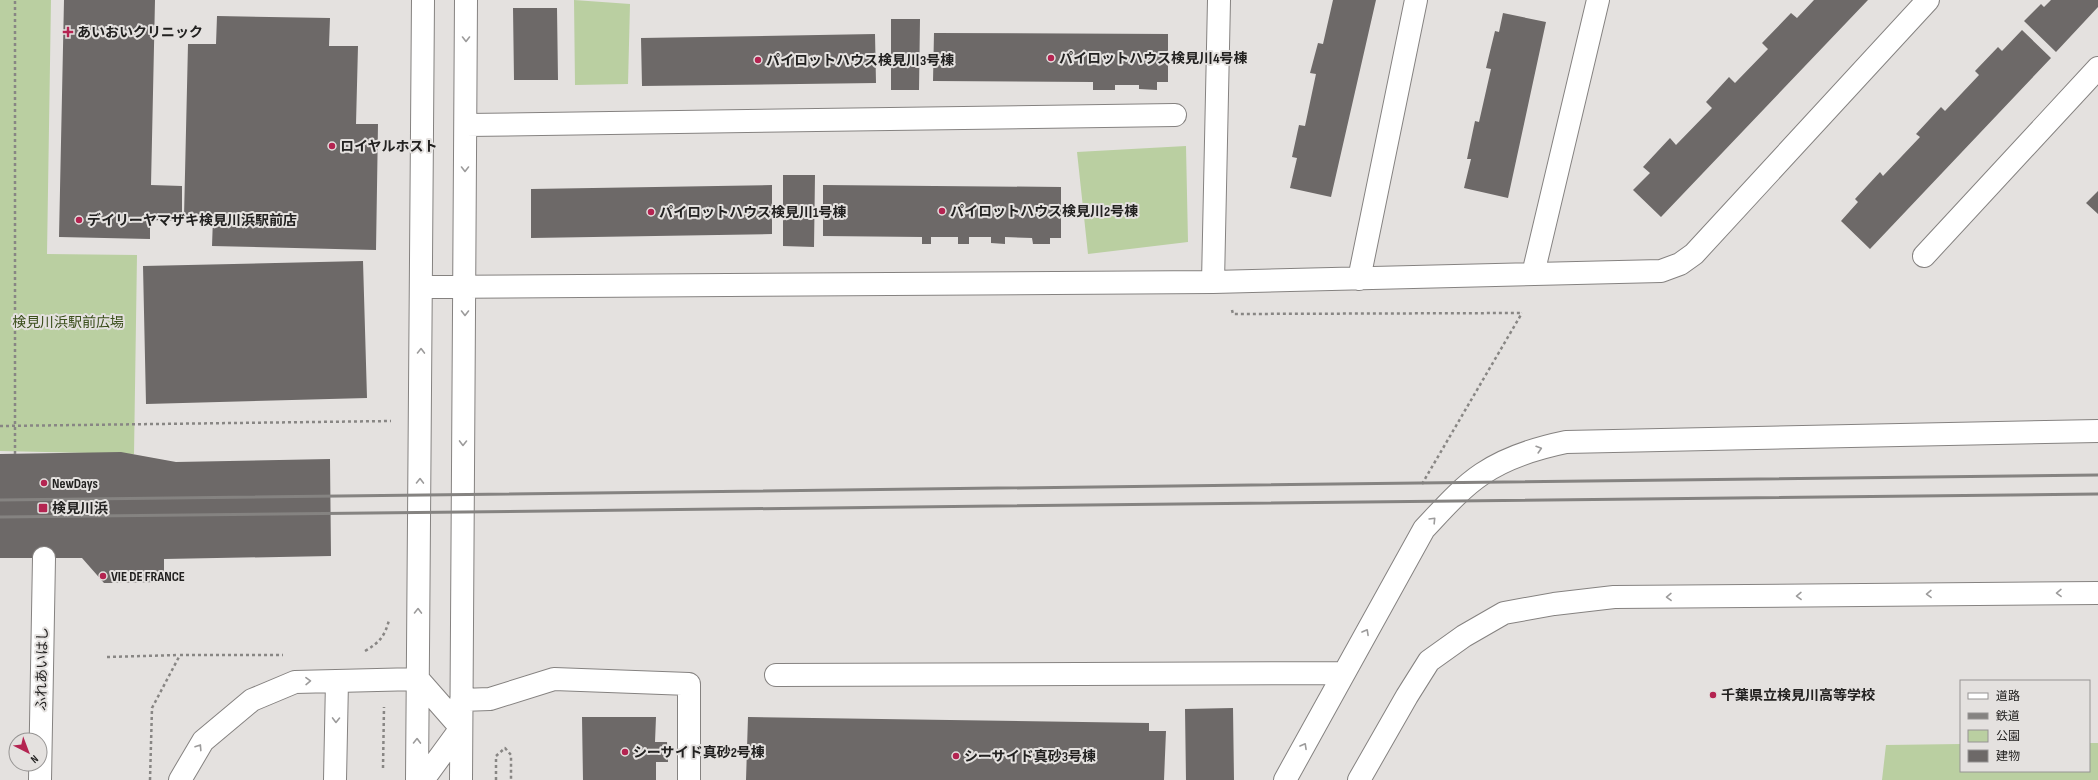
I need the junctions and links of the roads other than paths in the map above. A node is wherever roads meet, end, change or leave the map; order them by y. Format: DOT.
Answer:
graph roads {
  1 [pos="423,0"];
  2 [pos="466,0"];
  3 [pos="1219,0"];
  4 [pos="1416,0"];
  5 [pos="1598,0"];
  6 [pos="1928,0"];
  7 [pos="2098,68"];
  8 [pos="1175,115"];
  9 [pos="466,125"];
  10 [pos="1924,256"];
  11 [pos="1533,274"];
  12 [pos="1359,279"];
  13 [pos="1213,282"];
  14 [pos="465,286"];
  15 [pos="421,287"];
  16 [pos="2098,431"];
  17 [pos="44,558"];
  18 [pos="2098,593"];
  19 [pos="1344,673"];
  20 [pos="776,675"];
  21 [pos="418,679"];
  22 [pos="337,681"];
  23 [pos="461,700"];
  24 [pos="461,728"];
  25 [pos="40,780"];
  26 [pos="180,780"];
  27 [pos="335,780"];
  28 [pos="417,780"];
  29 [pos="423,780"];
  30 [pos="461,780"];
  31 [pos="688,780"];
  32 [pos="1285,780"];
  33 [pos="1359,780"];
  1 -- 15 [label="street"];
  2 -- 9 [label="street, one-way"];
  3 -- 13 [label="street"];
  4 -- 12 [label="street"];
  5 -- 11 [label="street"];
  6 -- 11 [label="street"];
  7 -- 10 [label="street"];
  8 -- 9 [label="street"];
  9 -- 14 [label="street, one-way"];
  11 -- 12 [label="street"];
  12 -- 13 [label="street"];
  13 -- 14 [label="street"];
  14 -- 15 [label="street"];
  14 -- 23 [label="street, one-way"];
  21 -- 15 [label="street, one-way"];
  19 -- 16 [label="street, one-way"];
  17 -- 25 [label="street, ふれあいはし"];
  18 -- 33 [label="street, one-way"];
  19 -- 20 [label="street"];
  32 -- 19 [label="street, one-way"];
  21 -- 22 [label="street"];
  21 -- 24 [label="street"];
  28 -- 21 [label="street, one-way"];
  26 -- 22 [label="street, one-way"];
  22 -- 27 [label="street, one-way"];
  23 -- 24 [label="street"];
  23 -- 31 [label="street"];
  24 -- 29 [label="street"];
  24 -- 30 [label="street"];
}
